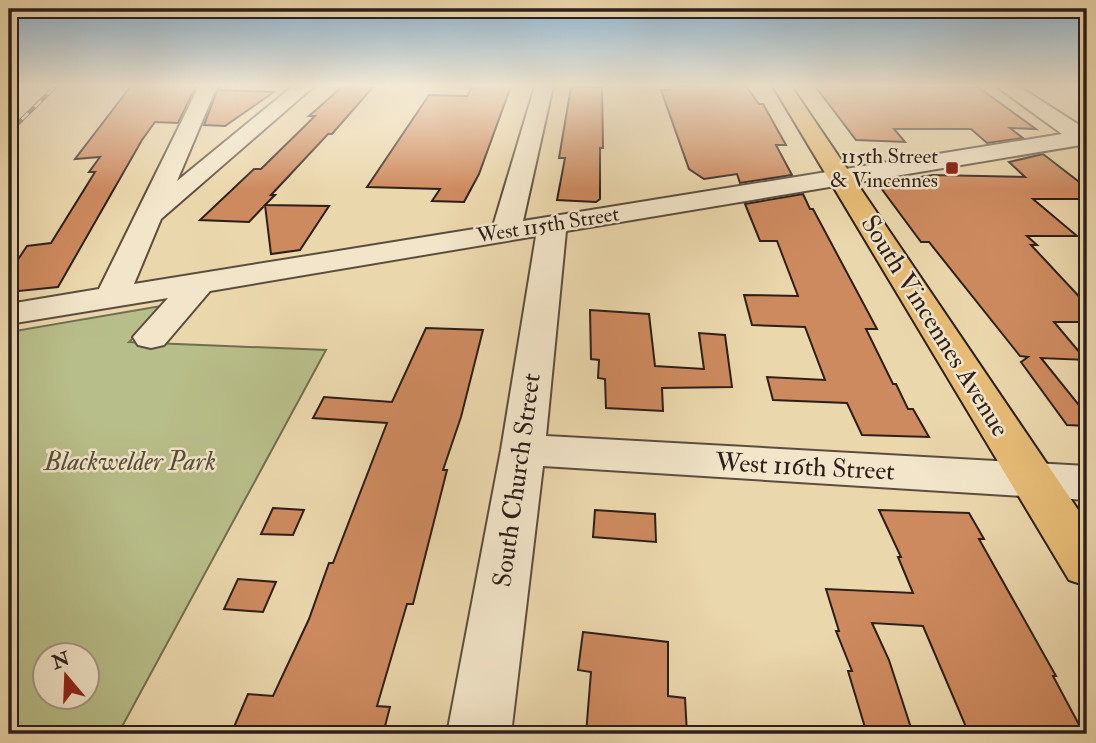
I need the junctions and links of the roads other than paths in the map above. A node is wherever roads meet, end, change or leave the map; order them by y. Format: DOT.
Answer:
graph roads {
  1 [pos="192,121"];
  2 [pos="264,121"];
  3 [pos="535,121"];
  4 [pos="804,121"];
  5 [pos="1059,121"];
  6 [pos="1084,137"];
  7 [pos="1056,142"];
  8 [pos="1087,163"];
  9 [pos="840,177"];
  10 [pos="147,220"];
  11 [pos="552,225"];
  12 [pos="506,232"];
  13 [pos="199,283"];
  14 [pos="112,297"];
  15 [pos="9,314"];
  16 [pos="151,337"];
  17 [pos="523,450"];
  18 [pos="1032,480"];
  19 [pos="1087,482"];
  20 [pos="1087,565"];
  21 [pos="479,734"];
  1 -- 10 [label="street"];
  2 -- 10 [label="street"];
  3 -- 12 [label="street"];
  4 -- 9 [label="main road, South Vincennes Avenue"];
  5 -- 6 [label="street"];
  6 -- 7 [label="street, West 115th Street"];
  7 -- 8 [label="street"];
  7 -- 9 [label="street, West 115th Street"];
  9 -- 11 [label="street, West 115th Street"];
  9 -- 18 [label="main road, South Vincennes Avenue"];
  10 -- 14 [label="street"];
  11 -- 12 [label="street, West 115th Street"];
  11 -- 17 [label="street, South Church Street"];
  12 -- 13 [label="street, West 115th Street"];
  13 -- 14 [label="street, West 115th Street"];
  13 -- 16 [label="street"];
  14 -- 15 [label="street, West 115th Street"];
  17 -- 18 [label="street, West 116th Street"];
  17 -- 21 [label="street, South Church Street"];
  18 -- 19 [label="street, West 116th Street"];
  18 -- 20 [label="main road, South Vincennes Avenue"];
}
